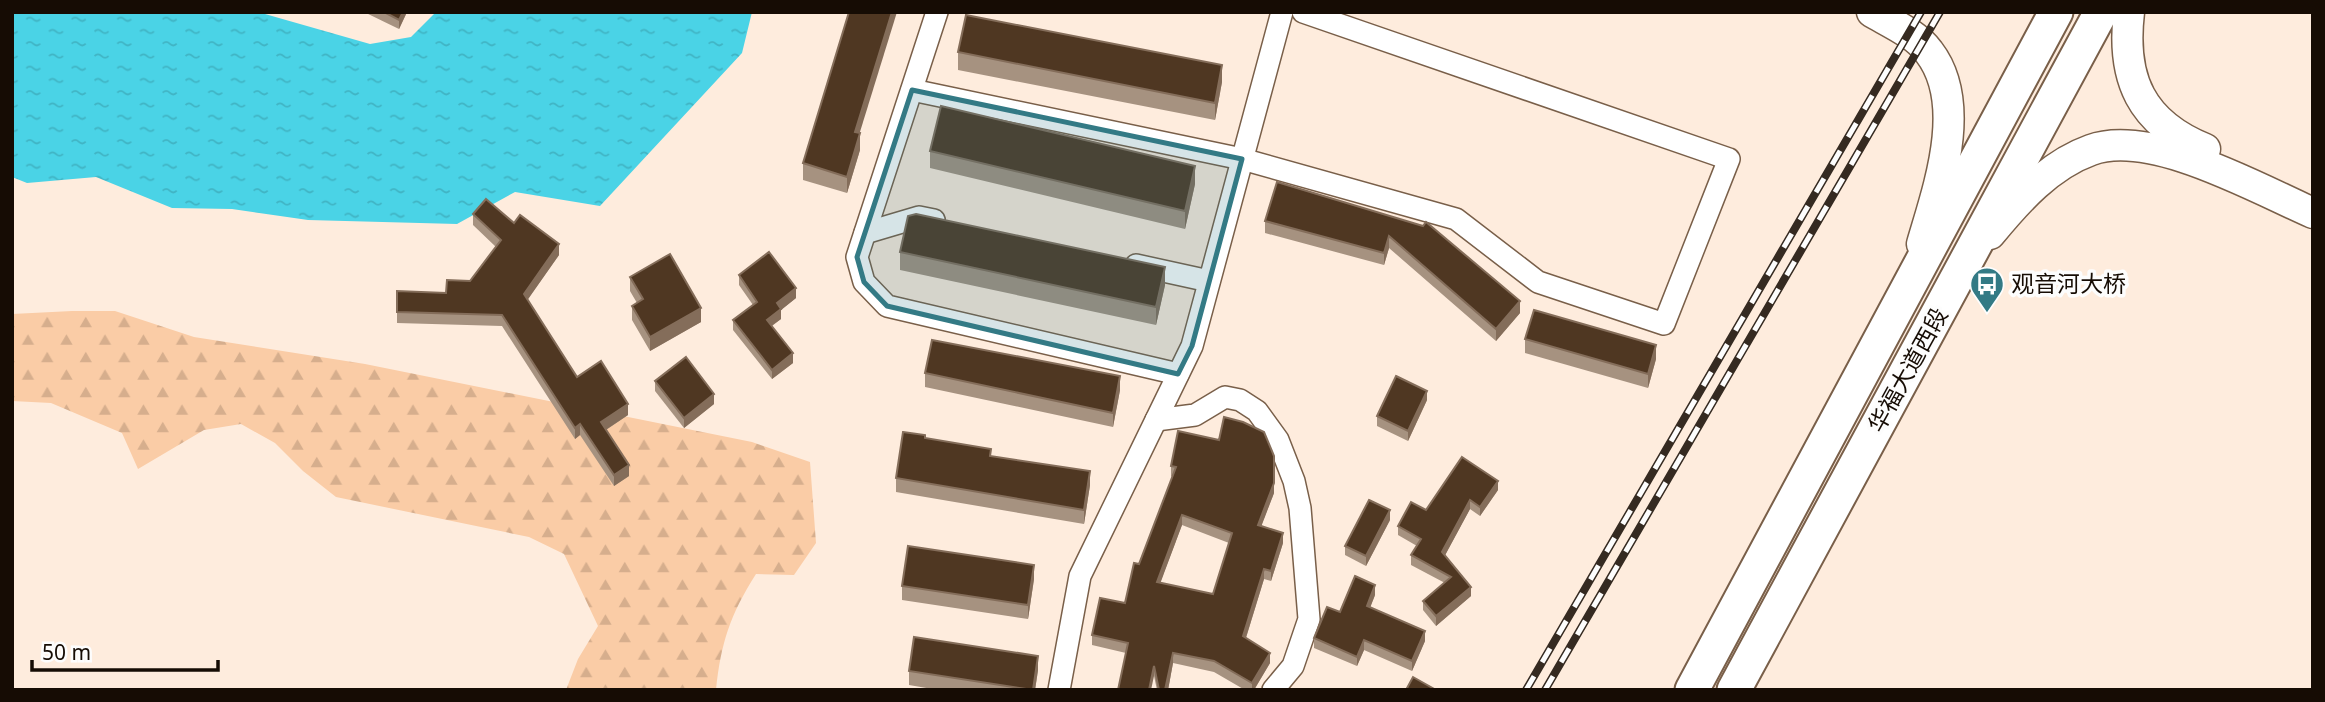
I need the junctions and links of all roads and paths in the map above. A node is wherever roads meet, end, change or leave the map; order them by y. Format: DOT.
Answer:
graph roads {
  1 [pos="937,12"];
  2 [pos="1282,12"];
  3 [pos="1303,12"];
  4 [pos="1872,12"];
  5 [pos="2056,12"];
  6 [pos="2101,12"];
  7 [pos="2129,12"];
  8 [pos="912,90"];
  9 [pos="1242,159"];
  10 [pos="2313,192"];
  11 [pos="2313,213"];
  12 [pos="959,226"];
  13 [pos="865,233"];
  14 [pos="1117,261"];
  15 [pos="1966,264"];
  16 [pos="1209,281"];
  17 [pos="1911,281"];
  18 [pos="1178,374"];
  19 [pos="1156,420"];
  20 [pos="1059,690"];
  21 [pos="1273,690"];
  22 [pos="1692,690"];
  23 [pos="1734,690"];
  1 -- 8 [label="street"];
  2 -- 9 [label="street"];
  3 -- 9 [label="street"];
  4 -- 17 [label="main road"];
  5 -- 17 [label="main road, 华福大道西段"];
  6 -- 15 [label="main road, 华福大道西段"];
  7 -- 10 [label="main road"];
  8 -- 9 [label="street"];
  8 -- 13 [label="street"];
  9 -- 16 [label="street"];
  11 -- 15 [label="main road"];
  12 -- 13 [label="street"];
  13 -- 18 [label="street"];
  14 -- 16 [label="street"];
  15 -- 23 [label="main road, 华福大道西段"];
  16 -- 18 [label="street"];
  17 -- 22 [label="main road, 华福大道西段"];
  18 -- 19 [label="street"];
  19 -- 20 [label="street"];
  19 -- 21 [label="street"];
}
